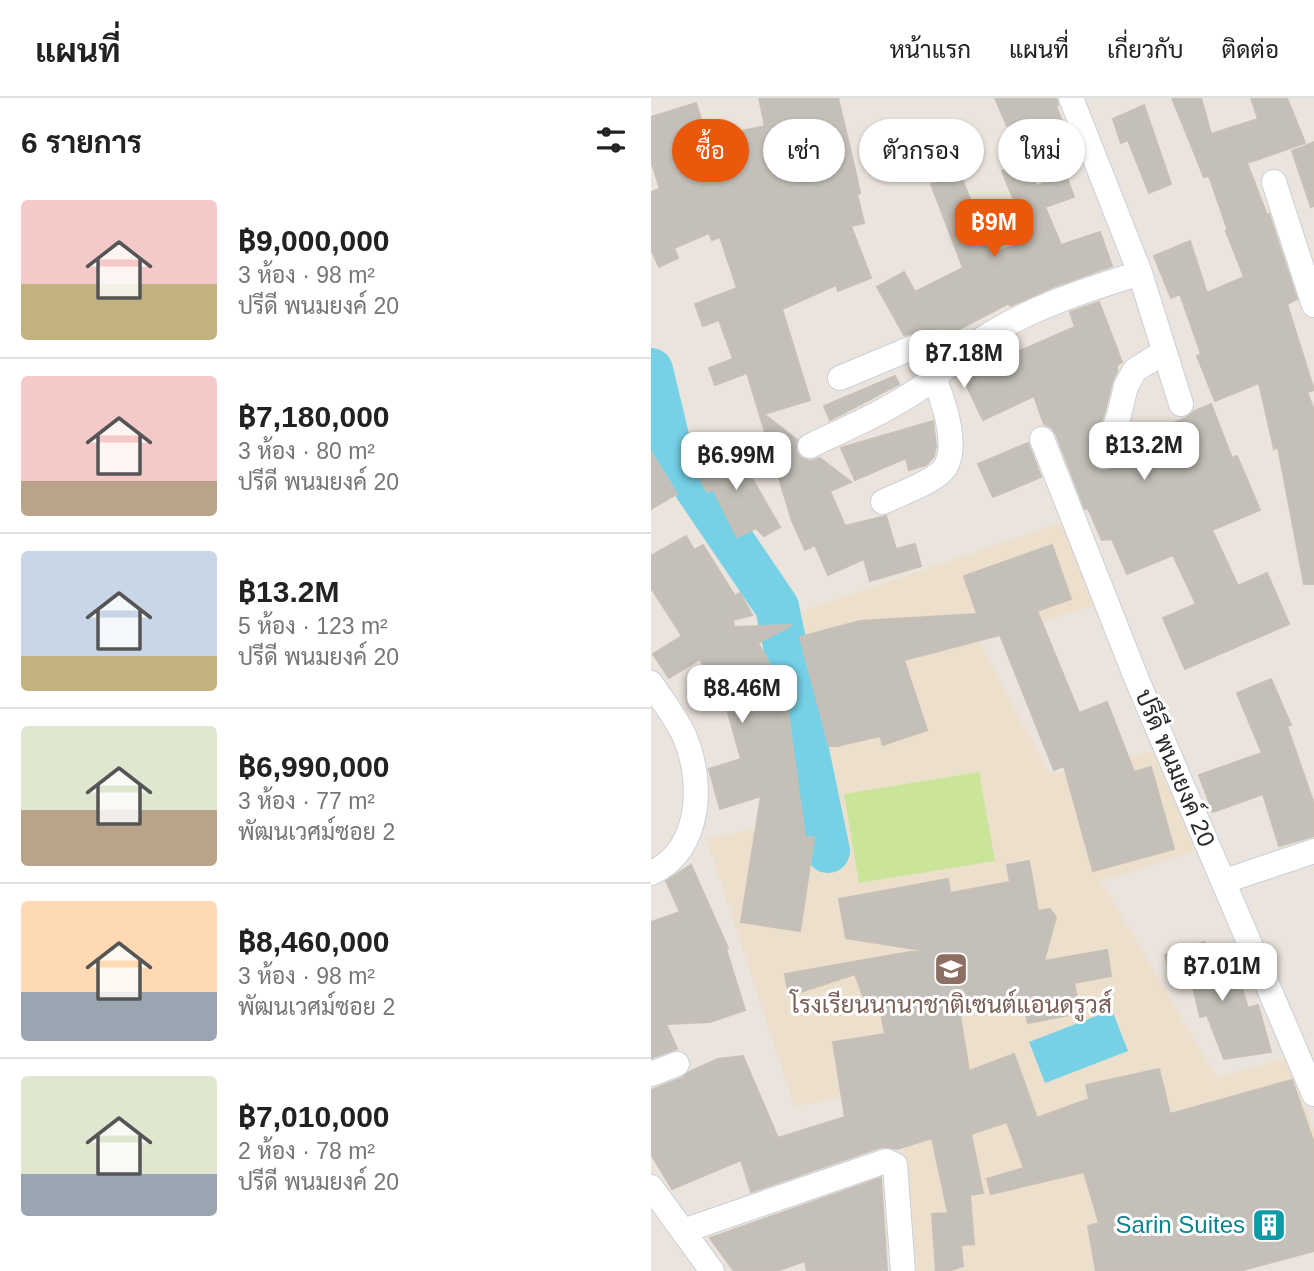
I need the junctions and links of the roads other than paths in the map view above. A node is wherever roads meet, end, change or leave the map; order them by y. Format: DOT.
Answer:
graph roads {
  1 [pos="1072,98"];
  2 [pos="1275,182"];
  3 [pos="1140,273"];
  4 [pos="1314,305"];
  5 [pos="1164,352"];
  6 [pos="935,377"];
  7 [pos="840,378"];
  8 [pos="1181,404"];
  9 [pos="1042,439"];
  10 [pos="810,446"];
  11 [pos="1104,457"];
  12 [pos="883,502"];
  13 [pos="651,683"];
  14 [pos="1314,851"];
  15 [pos="651,873"];
  16 [pos="1225,881"];
  17 [pos="677,1064"];
  18 [pos="651,1074"];
  19 [pos="1313,1090"];
  20 [pos="651,1187"];
  21 [pos="683,1231"];
  22 [pos="712,1271"];
  23 [pos="903,1271"];
  1 -- 3 [label="street"];
  2 -- 4 [label="street"];
  3 -- 5 [label="street"];
  3 -- 6 [label="street"];
  5 -- 8 [label="street"];
  5 -- 11 [label="street"];
  6 -- 7 [label="street"];
  6 -- 10 [label="street"];
  6 -- 12 [label="street"];
  9 -- 16 [label="street, ปรีดี พนมยงค์ 20"];
  13 -- 15 [label="street"];
  14 -- 16 [label="street"];
  16 -- 19 [label="street, ปรีดี พนมยงค์ 20"];
  17 -- 18 [label="street"];
  20 -- 21 [label="street"];
  21 -- 22 [label="street"];
  21 -- 23 [label="street"];
}
